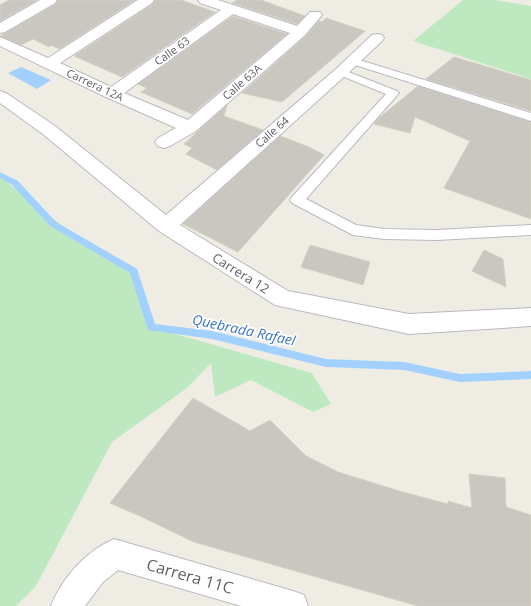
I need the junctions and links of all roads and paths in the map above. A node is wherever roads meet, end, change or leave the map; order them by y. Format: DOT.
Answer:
graph roads {
  1 [pos="50,0"];
  2 [pos="147,0"];
  3 [pos="205,0"];
  4 [pos="231,9"];
  5 [pos="315,15"];
  6 [pos="0,29"];
  7 [pos="300,32"];
  8 [pos="377,38"];
  9 [pos="0,41"];
  10 [pos="50,63"];
  11 [pos="347,66"];
  12 [pos="112,94"];
  13 [pos="0,96"];
  14 [pos="531,117"];
  15 [pos="190,127"];
  16 [pos="164,142"];
  17 [pos="166,226"];
  18 [pos="531,230"];
  19 [pos="531,317"];
  20 [pos="66,606"];
  21 [pos="293,606"];
  1 -- 6 [label="street"];
  2 -- 10 [label="street"];
  3 -- 4 [label="street"];
  4 -- 7 [label="street"];
  4 -- 12 [label="street, Calle 63"];
  5 -- 7 [label="street, Calle 63A"];
  7 -- 15 [label="street, Calle 63A"];
  8 -- 11 [label="street, Calle 64"];
  9 -- 10 [label="street, Carrera 12A"];
  10 -- 12 [label="street, Carrera 12A"];
  11 -- 14 [label="lane"];
  11 -- 17 [label="street, Calle 64"];
  11 -- 18 [label="lane"];
  12 -- 15 [label="street, Carrera 12A"];
  13 -- 17 [label="street, Carrera 12"];
  15 -- 16 [label="street, Calle 63A"];
  17 -- 19 [label="street, Carrera 12"];
  20 -- 21 [label="street, Carrera 11C"];
}
